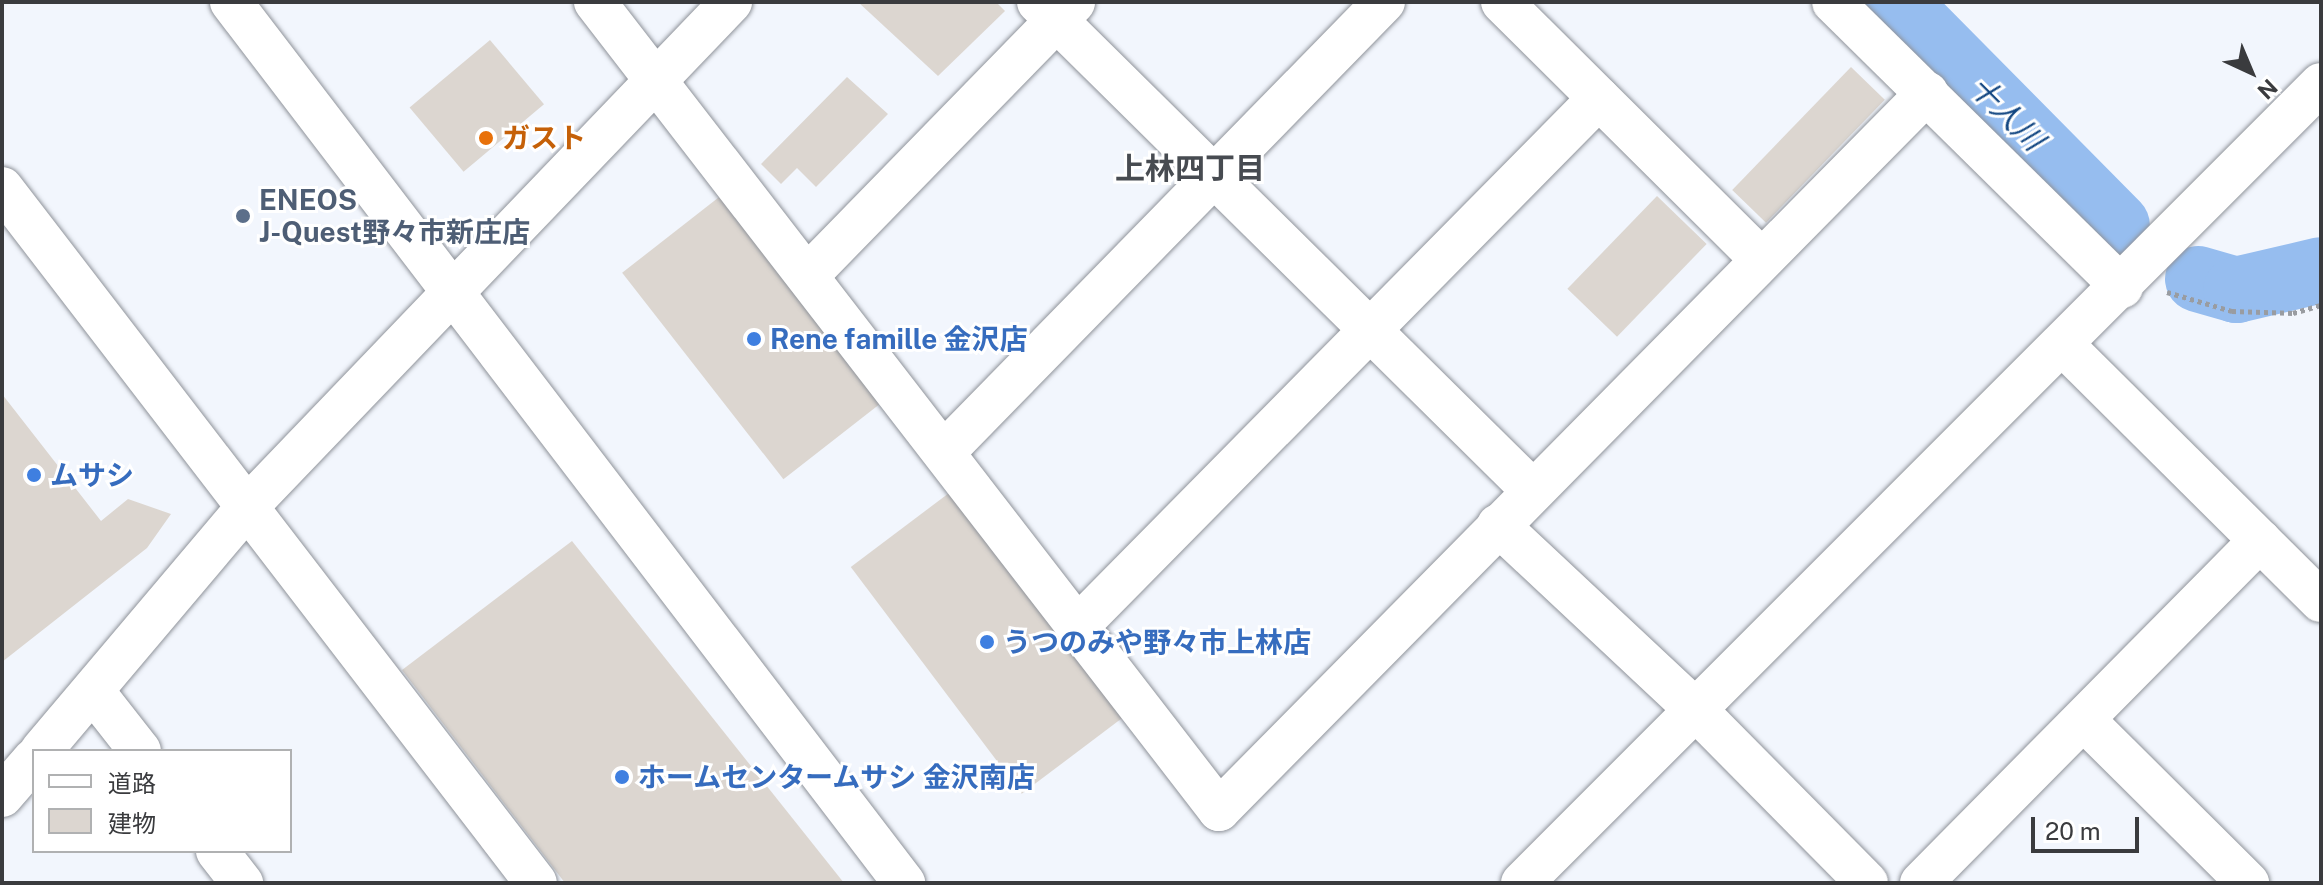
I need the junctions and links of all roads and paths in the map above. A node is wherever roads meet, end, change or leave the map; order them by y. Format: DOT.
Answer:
graph roads {
  1 [pos="231,2"];
  2 [pos="595,2"];
  3 [pos="731,2"];
  4 [pos="1384,2"];
  5 [pos="1502,2"];
  6 [pos="1833,2"];
  7 [pos="1056,8"];
  8 [pos="655,80"];
  9 [pos="2321,84"];
  10 [pos="1927,93"];
  11 [pos="1599,98"];
  12 [pos="1213,177"];
  13 [pos="2,188"];
  14 [pos="1760,258"];
  15 [pos="808,275"];
  16 [pos="2122,287"];
  17 [pos="450,289"];
  18 [pos="2321,305"];
  19 [pos="1369,330"];
  20 [pos="2064,346"];
  21 [pos="945,451"];
  22 [pos="1532,490"];
  23 [pos="246,508"];
  24 [pos="1498,525"];
  25 [pos="2260,541"];
  26 [pos="2321,601"];
  27 [pos="1079,625"];
  28 [pos="93,691"];
  29 [pos="1696,710"];
  30 [pos="2085,721"];
  31 [pos="43,749"];
  32 [pos="138,749"];
  33 [pos="32,761"];
  34 [pos="2,796"];
  35 [pos="219,853"];
  36 [pos="242,883"];
  37 [pos="536,883"];
  38 [pos="904,883"];
  39 [pos="1522,883"];
  40 [pos="1867,883"];
  41 [pos="1921,883"];
  42 [pos="2248,883"];
  1 -- 17 [label="street"];
  2 -- 8 [label="street"];
  3 -- 8 [label="street"];
  4 -- 12 [label="street"];
  5 -- 11 [label="street"];
  6 -- 10 [label="street"];
  7 -- 12 [label="street"];
  7 -- 15 [label="street"];
  8 -- 15 [label="street"];
  8 -- 17 [label="street"];
  9 -- 16 [label="street"];
  10 -- 14 [label="street"];
  10 -- 16 [label="street"];
  11 -- 14 [label="street"];
  11 -- 19 [label="street"];
  12 -- 19 [label="street"];
  12 -- 21 [label="street"];
  13 -- 23 [label="street"];
  14 -- 22 [label="street"];
  15 -- 21 [label="street"];
  16 -- 18 [label="path"];
  16 -- 20 [label="street"];
  17 -- 23 [label="street"];
  17 -- 38 [label="street"];
  19 -- 22 [label="street"];
  19 -- 27 [label="street"];
  20 -- 25 [label="street"];
  20 -- 29 [label="street"];
  21 -- 27 [label="street"];
  22 -- 24 [label="street"];
  23 -- 28 [label="street"];
  23 -- 37 [label="street"];
  24 -- 27 [label="street"];
  24 -- 29 [label="street"];
  25 -- 26 [label="street"];
  25 -- 30 [label="street"];
  28 -- 31 [label="street"];
  28 -- 32 [label="street"];
  29 -- 39 [label="street"];
  29 -- 40 [label="street"];
  30 -- 41 [label="street"];
  30 -- 42 [label="street"];
  33 -- 34 [label="street"];
  35 -- 36 [label="street"];
}
